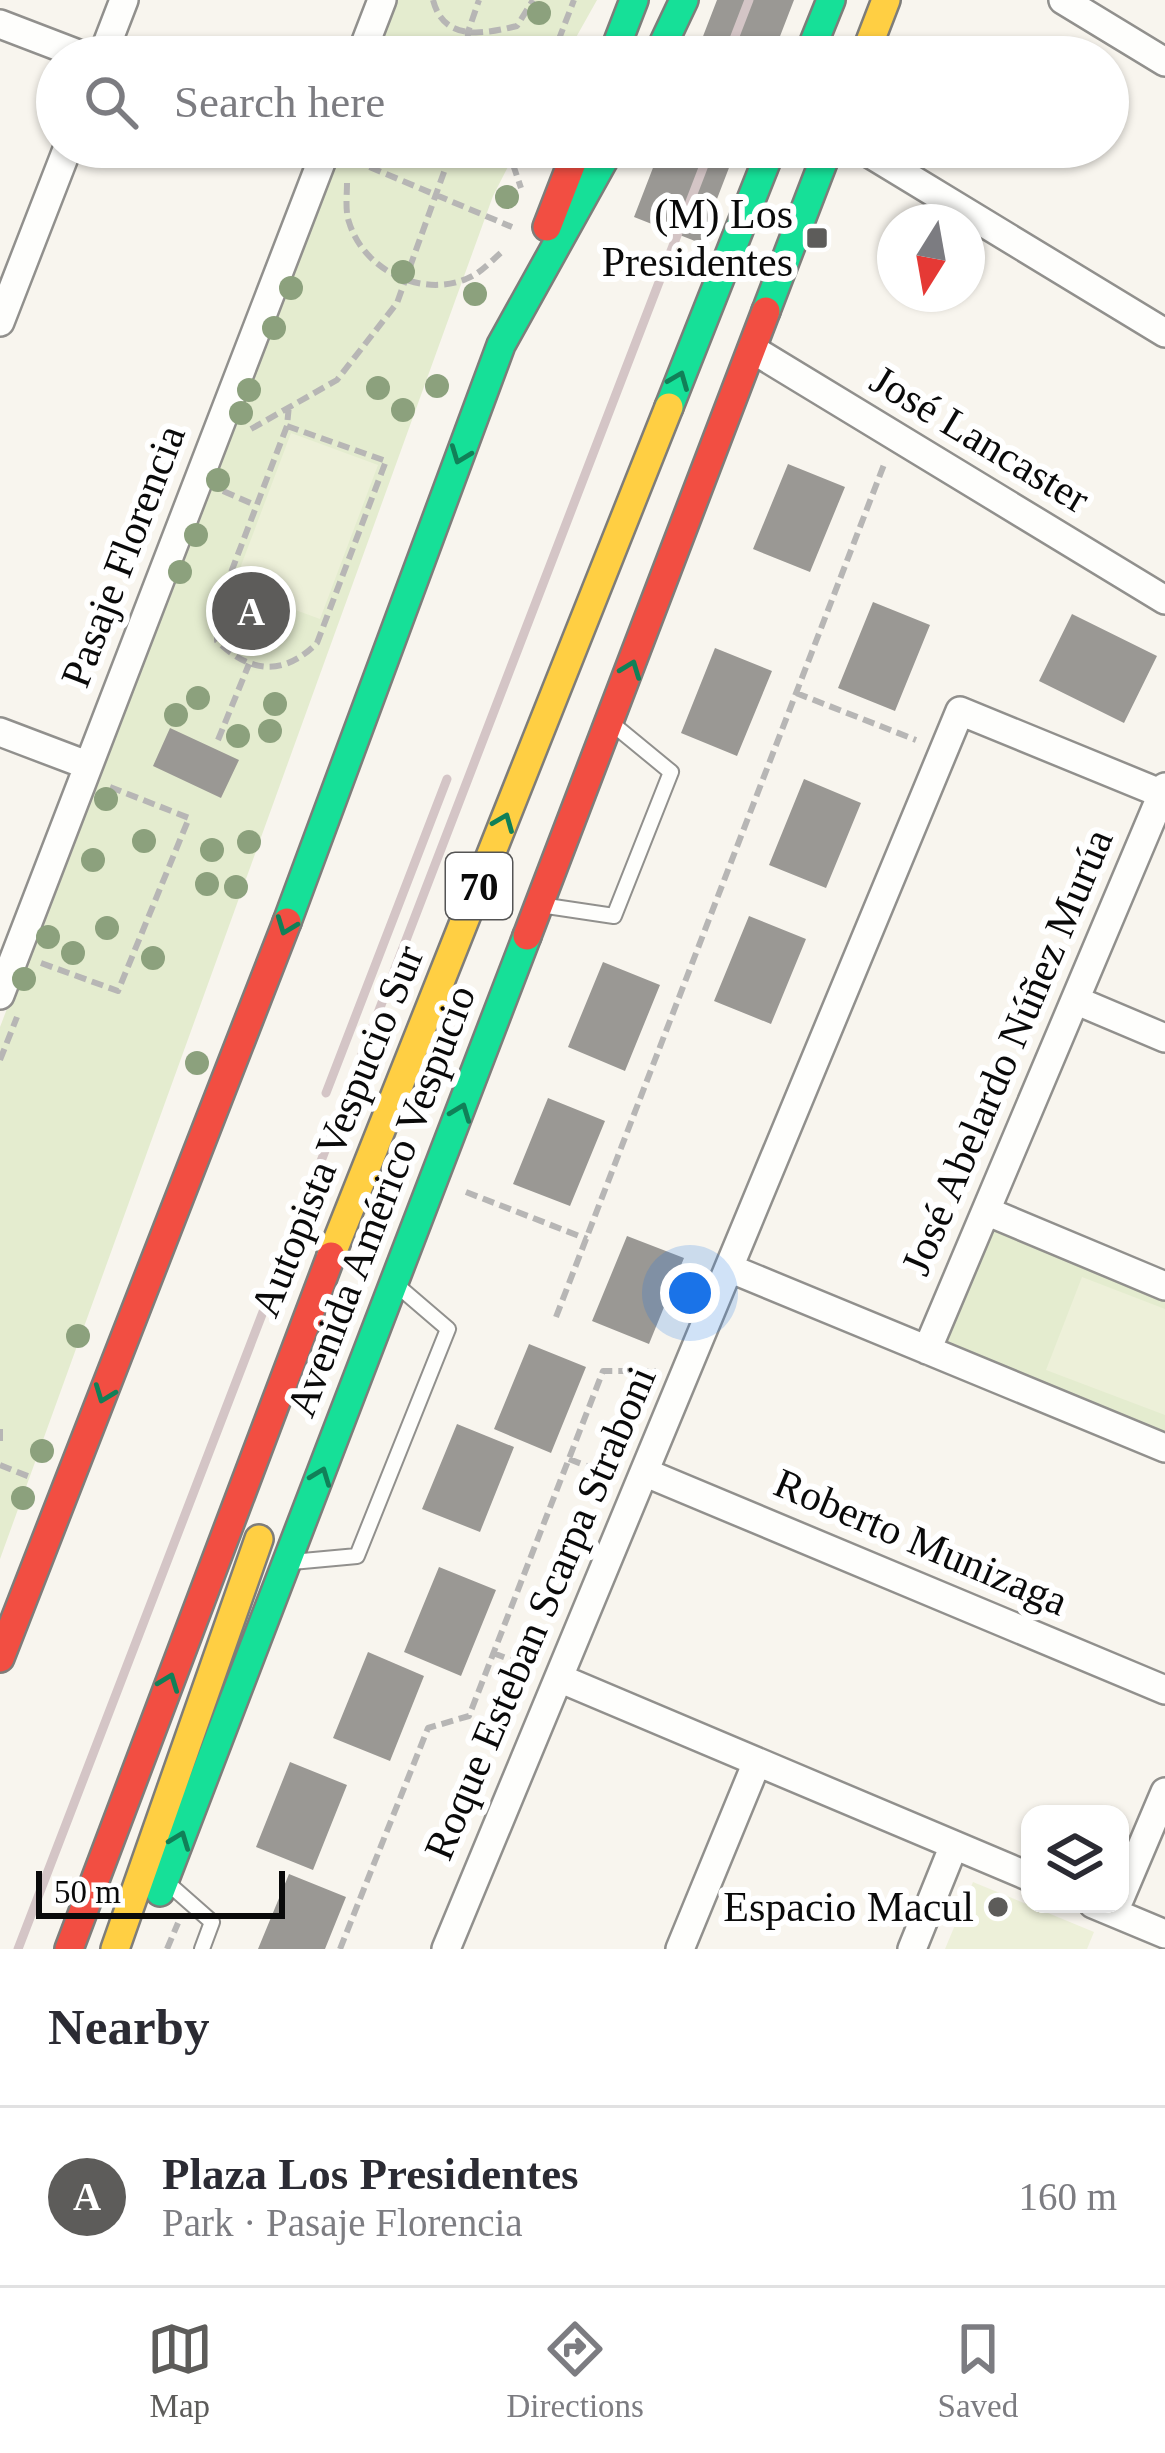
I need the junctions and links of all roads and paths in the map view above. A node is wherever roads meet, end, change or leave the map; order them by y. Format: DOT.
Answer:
graph roads {
  1 [pos="124,0"];
  2 [pos="382,0"];
  3 [pos="433,0"];
  4 [pos="479,0"];
  5 [pos="533,0"];
  6 [pos="574,0"];
  7 [pos="634,0"];
  8 [pos="684,0"];
  9 [pos="831,0"];
  10 [pos="886,0"];
  11 [pos="1063,0"];
  12 [pos="0,24"];
  13 [pos="468,32"];
  14 [pos="110,36"];
  15 [pos="368,36"];
  16 [pos="468,36"];
  17 [pos="560,36"];
  18 [pos="620,36"];
  19 [pos="667,36"];
  20 [pos="816,36"];
  21 [pos="872,36"];
  22 [pos="1122,36"];
  23 [pos="36,38"];
  24 [pos="1129,40"];
  25 [pos="1165,62"];
  26 [pos="60,168"];
  27 [pos="317,168"];
  28 [pos="351,168"];
  29 [pos="372,168"];
  30 [pos="446,168"];
  31 [pos="517,168"];
  32 [pos="570,168"];
  33 [pos="599,168"];
  34 [pos="764,168"];
  35 [pos="821,168"];
  36 [pos="894,168"];
  37 [pos="347,177"];
  38 [pos="521,195"];
  39 [pos="436,197"];
  40 [pos="332,207"];
  41 [pos="521,216"];
  42 [pos="515,229"];
  43 [pos="408,281"];
  44 [pos="0,322"];
  45 [pos="1165,333"];
  46 [pos="501,345"];
  47 [pos="752,349"];
  48 [pos="289,405"];
  49 [pos="250,414"];
  50 [pos="287,426"];
  51 [pos="895,436"];
  52 [pos="227,469"];
  53 [pos="255,505"];
  54 [pos="1165,600"];
  55 [pos="249,664"];
  56 [pos="796,693"];
  57 [pos="611,722"];
  58 [pos="0,732"];
  59 [pos="218,740"];
  60 [pos="944,751"];
  61 [pos="102,765"];
  62 [pos="1164,792"];
  63 [pos="540,905"];
  64 [pos="31,982"];
  65 [pos="12,998"];
  66 [pos="1076,1000"];
  67 [pos="1165,1038"];
  68 [pos="0,1060"];
  69 [pos="436,1177"];
  70 [pos="986,1211"];
  71 [pos="586,1239"];
  72 [pos="729,1268"];
  73 [pos="321,1282"];
  74 [pos="395,1283"];
  75 [pos="1165,1286"];
  76 [pos="556,1317"];
  77 [pos="927,1350"];
  78 [pos="663,1353"];
  79 [pos="0,1430"];
  80 [pos="0,1446"];
  81 [pos="1165,1448"];
  82 [pos="569,1459"];
  83 [pos="641,1479"];
  84 [pos="287,1563"];
  85 [pos="494,1653"];
  86 [pos="0,1658"];
  87 [pos="559,1678"];
  88 [pos="1165,1690"];
  89 [pos="758,1762"];
  90 [pos="1165,1792"];
  91 [pos="955,1845"];
  92 [pos="1129,1867"];
  93 [pos="1021,1873"];
  94 [pos="165,1880"];
  95 [pos="1126,1913"];
  96 [pos="1165,1934"];
  97 [pos="69,1949"];
  98 [pos="115,1949"];
  99 [pos="139,1949"];
  100 [pos="202,1949"];
  101 [pos="340,1949"];
  102 [pos="446,1949"];
  103 [pos="680,1949"];
  104 [pos="912,1949"];
  1 -- 14 [label="street"];
  2 -- 15 [label="street"];
  3 -- 13 [label="path"];
  4 -- 13 [label="path"];
  5 -- 13 [label="path"];
  6 -- 17 [label="path"];
  7 -- 18 [label="main road"];
  8 -- 19 [label="main road"];
  9 -- 20 [label="main road"];
  10 -- 21 [label="main road"];
  11 -- 22 [label="street"];
  12 -- 23 [label="street"];
  13 -- 16 [label="path"];
  24 -- 25 [label="street"];
  26 -- 44 [label="street"];
  27 -- 61 [label="street, Pasaje Florencia"];
  28 -- 37 [label="path"];
  29 -- 39 [label="path"];
  30 -- 39 [label="path"];
  31 -- 38 [label="path"];
  32 -- 46 [label="main road"];
  33 -- 46 [label="main road"];
  73 -- 34 [label="main road, Autopista Vespucio Sur / 70, one-way"];
  35 -- 47 [label="main road, Avenida Américo Vespucio"];
  36 -- 45 [label="street"];
  37 -- 40 [label="path"];
  37 -- 43 [label="path"];
  39 -- 42 [label="path"];
  39 -- 43 [label="path"];
  41 -- 42 [label="path"];
  42 -- 43 [label="path"];
  43 -- 48 [label="path"];
  46 -- 86 [label="main road, one-way"];
  47 -- 51 [label="street, José Lancaster"];
  57 -- 47 [label="main road, Avenida Américo Vespucio, one-way"];
  48 -- 49 [label="path"];
  48 -- 50 [label="path"];
  50 -- 53 [label="path"];
  50 -- 55 [label="path"];
  51 -- 54 [label="street, José Lancaster"];
  51 -- 56 [label="path"];
  52 -- 53 [label="path"];
  53 -- 55 [label="path"];
  55 -- 59 [label="path"];
  56 -- 60 [label="path"];
  56 -- 71 [label="path"];
  57 -- 63 [label="main road, Avenida Américo Vespucio"];
  57 -- 63 [label="lane"];
  58 -- 61 [label="street"];
  60 -- 62 [label="street, Roque Esteban Scarpa Straboni"];
  60 -- 72 [label="street, Roque Esteban Scarpa Straboni"];
  61 -- 64 [label="path"];
  61 -- 65 [label="street, Pasaje Florencia"];
  62 -- 66 [label="street, José Abelardo Núñez Murúa"];
  69 -- 63 [label="main road, Avenida Américo Vespucio, one-way"];
  65 -- 68 [label="path"];
  66 -- 67 [label="street"];
  66 -- 70 [label="street, José Abelardo Núñez Murúa"];
  69 -- 71 [label="path"];
  69 -- 74 [label="main road, Avenida Américo Vespucio"];
  70 -- 75 [label="street"];
  70 -- 77 [label="street, José Abelardo Núñez Murúa"];
  71 -- 76 [label="path"];
  72 -- 77 [label="street"];
  72 -- 83 [label="street, Roque Esteban Scarpa Straboni"];
  97 -- 73 [label="main road, Autopista Vespucio Sur / 70, one-way"];
  73 -- 98 [label="main road"];
  84 -- 74 [label="main road, Avenida Américo Vespucio, one-way"];
  74 -- 84 [label="lane"];
  77 -- 81 [label="street"];
  78 -- 82 [label="path"];
  79 -- 80 [label="path"];
  82 -- 83 [label="path"];
  82 -- 85 [label="path"];
  83 -- 87 [label="street, Roque Esteban Scarpa Straboni"];
  83 -- 88 [label="street, Roberto Munizaga"];
  94 -- 84 [label="main road, Avenida Américo Vespucio, one-way"];
  85 -- 87 [label="path"];
  85 -- 101 [label="path"];
  87 -- 89 [label="street"];
  87 -- 102 [label="street, Roque Esteban Scarpa Straboni"];
  89 -- 91 [label="street"];
  89 -- 103 [label="street"];
  90 -- 92 [label="street"];
  91 -- 93 [label="street"];
  91 -- 104 [label="street"];
  94 -- 99 [label="main road, Avenida Américo Vespucio"];
  94 -- 100 [label="lane"];
  95 -- 96 [label="street"];
}
